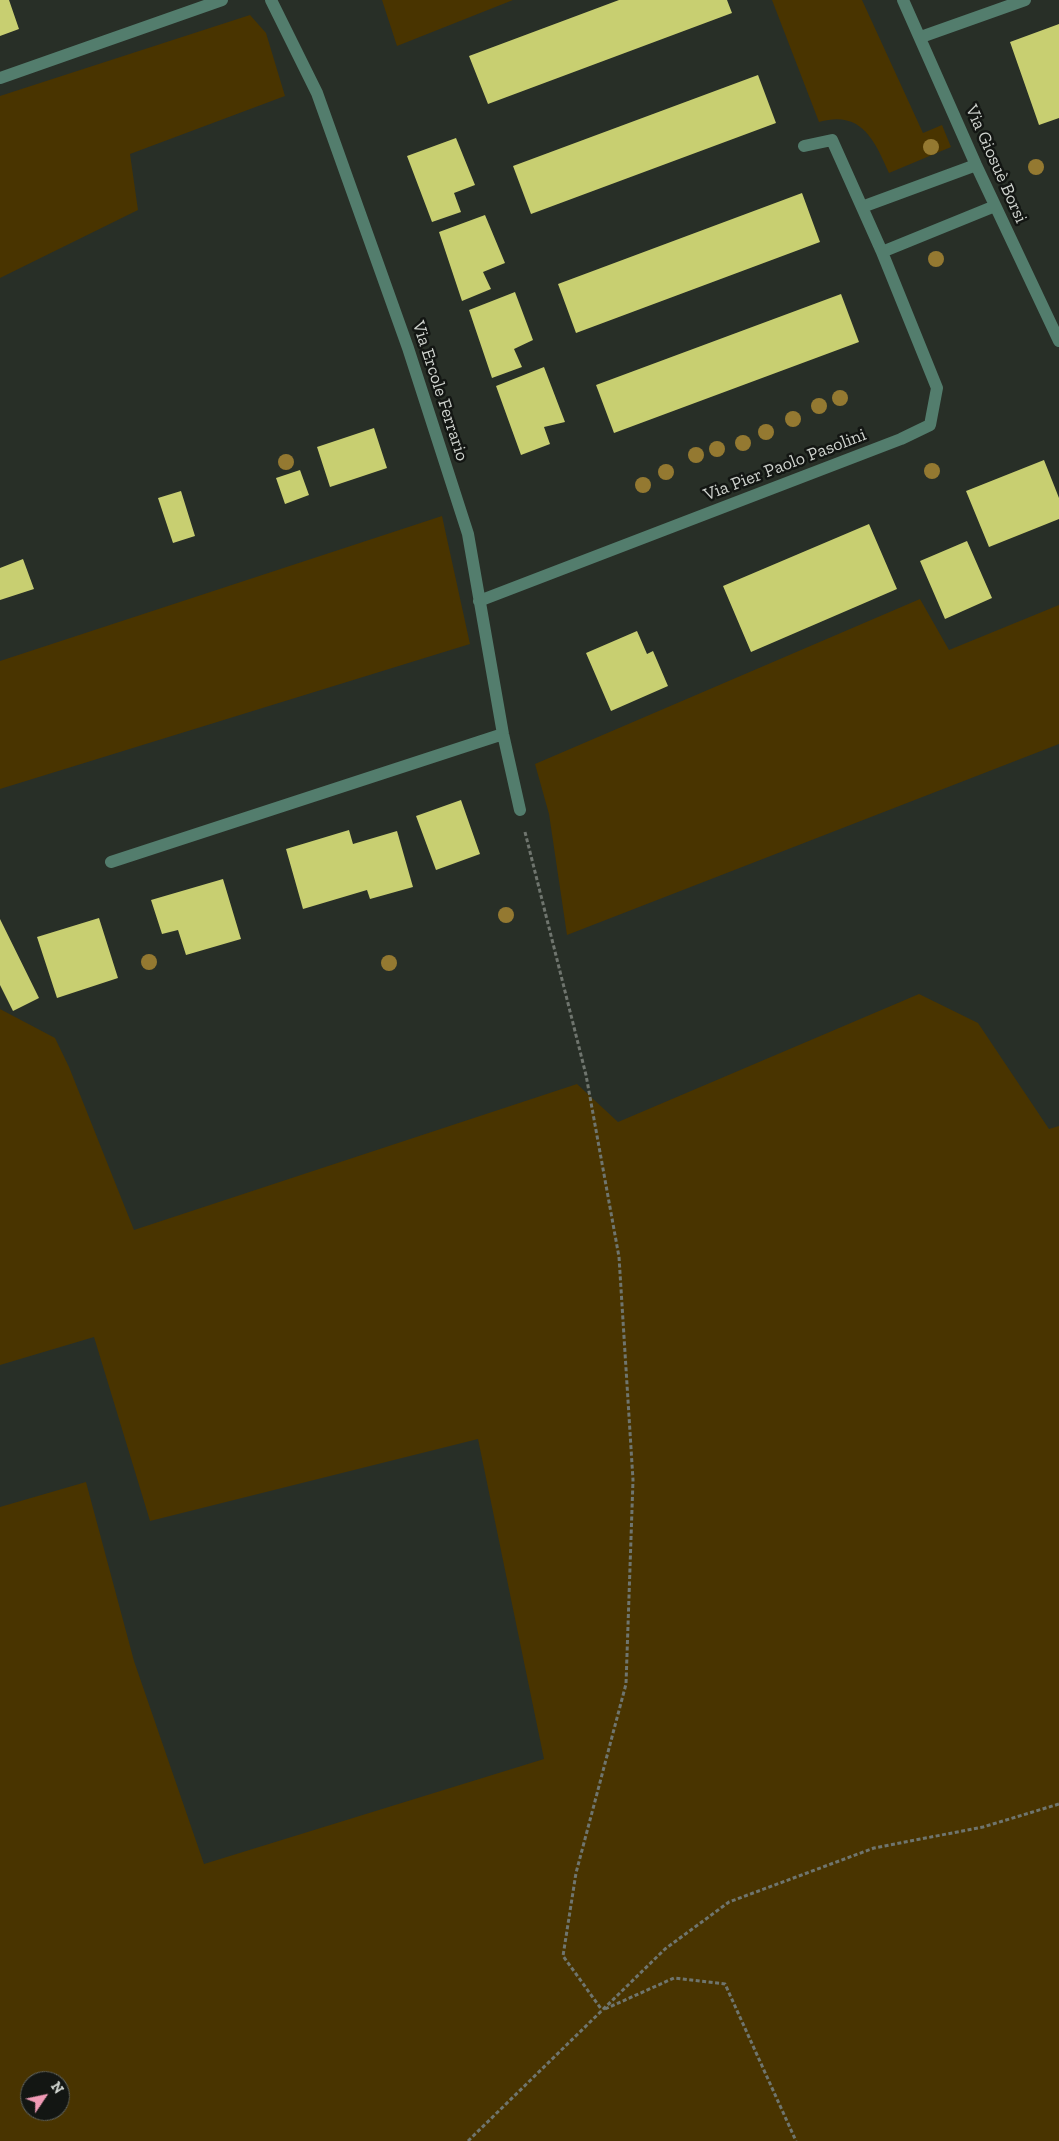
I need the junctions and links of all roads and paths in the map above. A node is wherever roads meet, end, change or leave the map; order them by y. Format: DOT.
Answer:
graph roads {
  1 [pos="222,0"];
  2 [pos="271,0"];
  3 [pos="903,0"];
  4 [pos="1025,0"];
  5 [pos="921,38"];
  6 [pos="0,78"];
  7 [pos="804,146"];
  8 [pos="976,164"];
  9 [pos="995,206"];
  10 [pos="862,207"];
  11 [pos="882,252"];
  12 [pos="1059,341"];
  13 [pos="479,601"];
  14 [pos="504,734"];
  15 [pos="520,810"];
  16 [pos="111,862"];
  17 [pos="1059,1804"];
  18 [pos="602,2010"];
  19 [pos="468,2141"];
  20 [pos="796,2141"];
  1 -- 6 [label="street"];
  2 -- 13 [label="street, Via Ercole Ferrario"];
  3 -- 5 [label="street, Via Giosuè Borsi"];
  4 -- 5 [label="street"];
  5 -- 8 [label="street, Via Giosuè Borsi"];
  7 -- 10 [label="street, Via Pier Paolo Pasolini"];
  8 -- 9 [label="street, Via Giosuè Borsi"];
  8 -- 10 [label="street"];
  9 -- 11 [label="street"];
  9 -- 12 [label="street, Via Giosuè Borsi"];
  10 -- 11 [label="street, Via Pier Paolo Pasolini"];
  11 -- 13 [label="street, Via Pier Paolo Pasolini"];
  13 -- 14 [label="street, Via Ercole Ferrario"];
  14 -- 15 [label="street, Via Ercole Ferrario"];
  14 -- 16 [label="street"];
  15 -- 18 [label="path"];
  17 -- 18 [label="path"];
  18 -- 19 [label="path"];
  18 -- 20 [label="path"];
}
